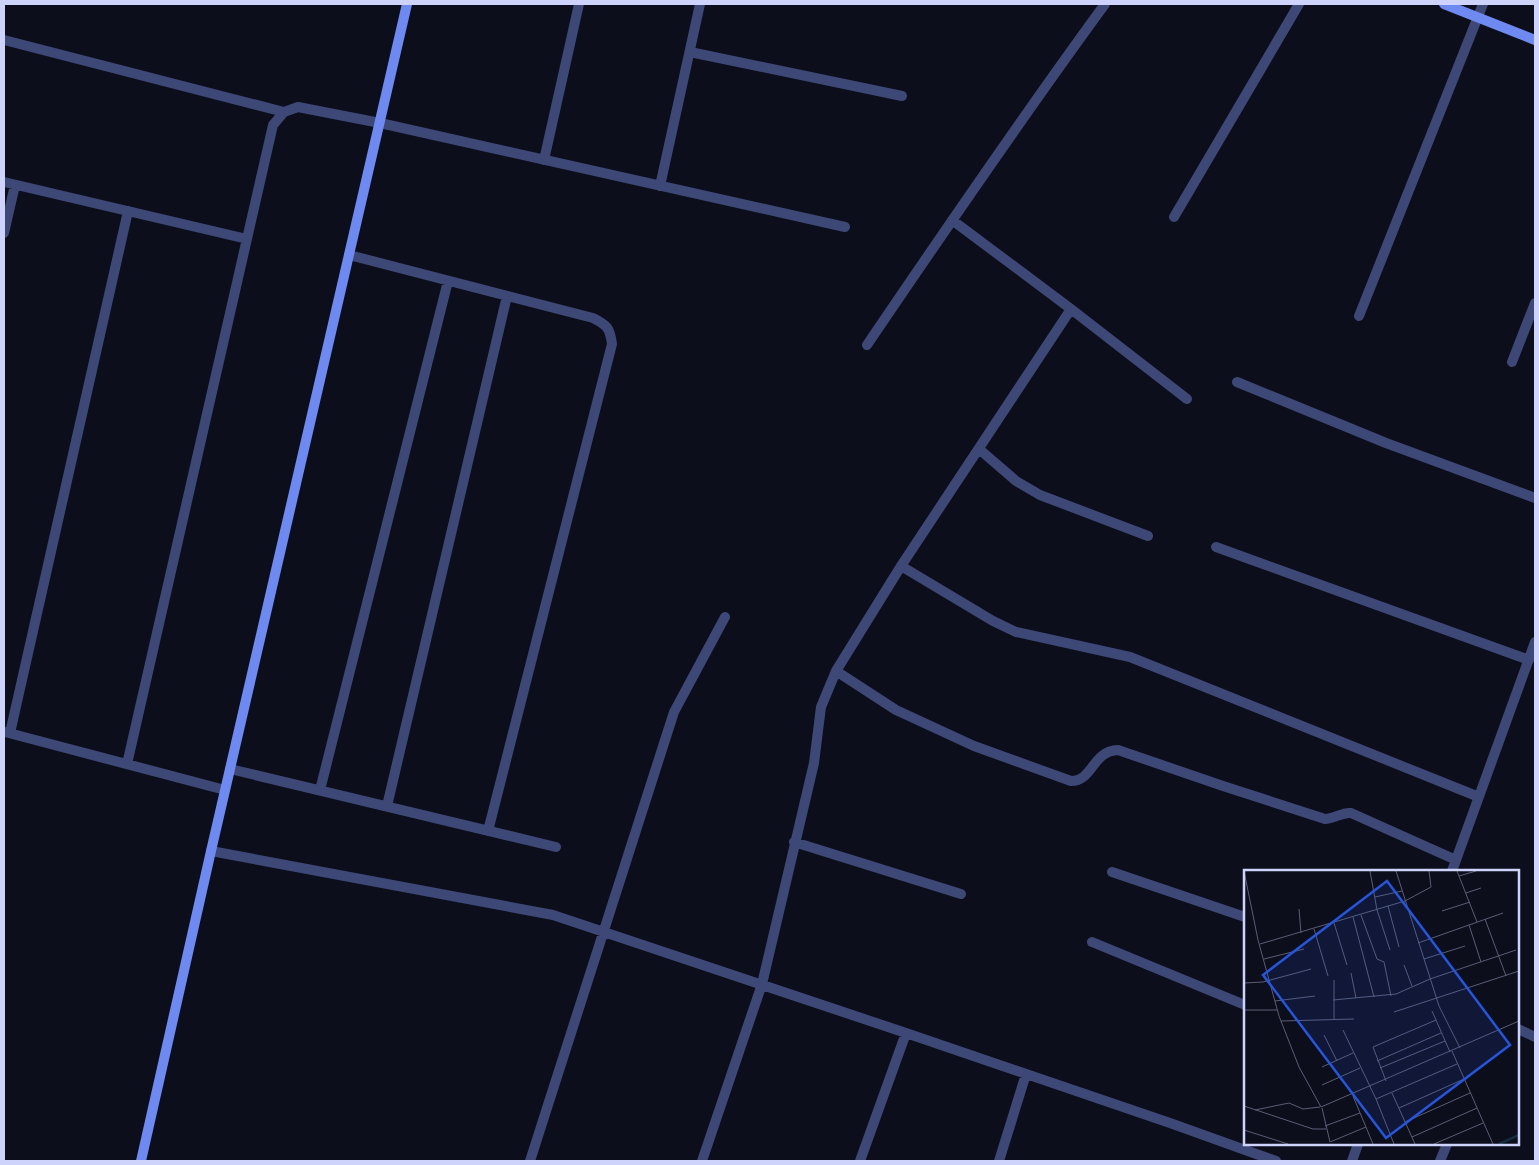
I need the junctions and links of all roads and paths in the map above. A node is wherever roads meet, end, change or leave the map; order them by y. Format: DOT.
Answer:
graph roads {
  1 [pos="407,4"];
  2 [pos="579,4"];
  3 [pos="700,4"];
  4 [pos="1105,4"];
  5 [pos="1299,4"];
  6 [pos="1444,4"];
  7 [pos="1483,4"];
  8 [pos="1477,18"];
  9 [pos="4,40"];
  10 [pos="1535,40"];
  11 [pos="690,52"];
  12 [pos="902,96"];
  13 [pos="284,112"];
  14 [pos="380,122"];
  15 [pos="544,160"];
  16 [pos="4,182"];
  17 [pos="15,185"];
  18 [pos="660,186"];
  19 [pos="128,211"];
  20 [pos="1174,218"];
  21 [pos="952,220"];
  22 [pos="845,227"];
  23 [pos="4,233"];
  24 [pos="247,239"];
  25 [pos="349,255"];
  26 [pos="448,281"];
  27 [pos="507,296"];
  28 [pos="1535,303"];
  29 [pos="1072,309"];
  30 [pos="1359,316"];
  31 [pos="867,345"];
  32 [pos="1512,362"];
  33 [pos="1237,382"];
  34 [pos="1187,399"];
  35 [pos="979,449"];
  36 [pos="1535,498"];
  37 [pos="1148,536"];
  38 [pos="1216,547"];
  39 [pos="901,566"];
  40 [pos="725,617"];
  41 [pos="1535,642"];
  42 [pos="1529,660"];
  43 [pos="836,670"];
  44 [pos="7,732"];
  45 [pos="127,764"];
  46 [pos="230,769"];
  47 [pos="225,790"];
  48 [pos="320,790"];
  49 [pos="1479,796"];
  50 [pos="387,806"];
  51 [pos="488,830"];
  52 [pos="794,842"];
  53 [pos="556,847"];
  54 [pos="211,851"];
  55 [pos="1456,860"];
  56 [pos="1452,870"];
  57 [pos="1112,872"];
  58 [pos="961,894"];
  59 [pos="1244,917"];
  60 [pos="604,932"];
  61 [pos="1092,942"];
  62 [pos="762,984"];
  63 [pos="1244,1005"];
  64 [pos="1519,1029"];
  65 [pos="906,1033"];
  66 [pos="1535,1037"];
  67 [pos="1026,1074"];
  68 [pos="1358,1145"];
  69 [pos="1447,1145"];
  70 [pos="142,1161"];
  71 [pos="530,1161"];
  72 [pos="702,1161"];
  73 [pos="860,1161"];
  74 [pos="999,1161"];
  75 [pos="1276,1161"];
  76 [pos="1352,1161"];
  77 [pos="1440,1161"];
  1 -- 14 [label="street"];
  2 -- 15 [label="street"];
  3 -- 11 [label="street"];
  4 -- 21 [label="street"];
  5 -- 20 [label="street"];
  6 -- 8 [label="street"];
  7 -- 8 [label="street"];
  8 -- 10 [label="street"];
  8 -- 30 [label="street"];
  9 -- 13 [label="street"];
  11 -- 12 [label="street"];
  11 -- 18 [label="street"];
  13 -- 14 [label="street"];
  13 -- 24 [label="street"];
  14 -- 15 [label="street"];
  14 -- 25 [label="street"];
  15 -- 18 [label="street"];
  16 -- 17 [label="street"];
  17 -- 19 [label="street"];
  17 -- 23 [label="street"];
  18 -- 22 [label="street"];
  19 -- 24 [label="street"];
  19 -- 44 [label="street"];
  21 -- 29 [label="street"];
  21 -- 31 [label="street"];
  24 -- 45 [label="street"];
  25 -- 26 [label="street"];
  25 -- 46 [label="street"];
  26 -- 27 [label="street"];
  26 -- 48 [label="street"];
  27 -- 50 [label="street"];
  27 -- 51 [label="street"];
  28 -- 32 [label="street"];
  29 -- 34 [label="street"];
  29 -- 35 [label="street"];
  33 -- 36 [label="street"];
  35 -- 37 [label="street"];
  35 -- 39 [label="street"];
  38 -- 42 [label="street"];
  39 -- 43 [label="street"];
  39 -- 49 [label="street"];
  40 -- 60 [label="street"];
  41 -- 42 [label="street"];
  42 -- 49 [label="street"];
  43 -- 52 [label="street"];
  43 -- 55 [label="street"];
  44 -- 45 [label="street"];
  45 -- 47 [label="street"];
  46 -- 47 [label="street"];
  46 -- 48 [label="street"];
  47 -- 54 [label="street"];
  48 -- 50 [label="street"];
  49 -- 55 [label="street"];
  50 -- 51 [label="street"];
  51 -- 53 [label="street"];
  52 -- 58 [label="street"];
  52 -- 62 [label="street"];
  54 -- 60 [label="street"];
  54 -- 70 [label="street"];
  55 -- 56 [label="street"];
  57 -- 59 [label="street"];
  60 -- 62 [label="street"];
  60 -- 71 [label="street"];
  61 -- 63 [label="street"];
  62 -- 65 [label="street"];
  62 -- 72 [label="street"];
  64 -- 66 [label="street"];
  65 -- 67 [label="street"];
  65 -- 73 [label="street"];
  67 -- 74 [label="street"];
  67 -- 75 [label="street"];
  68 -- 76 [label="street"];
  69 -- 77 [label="street"];
}
